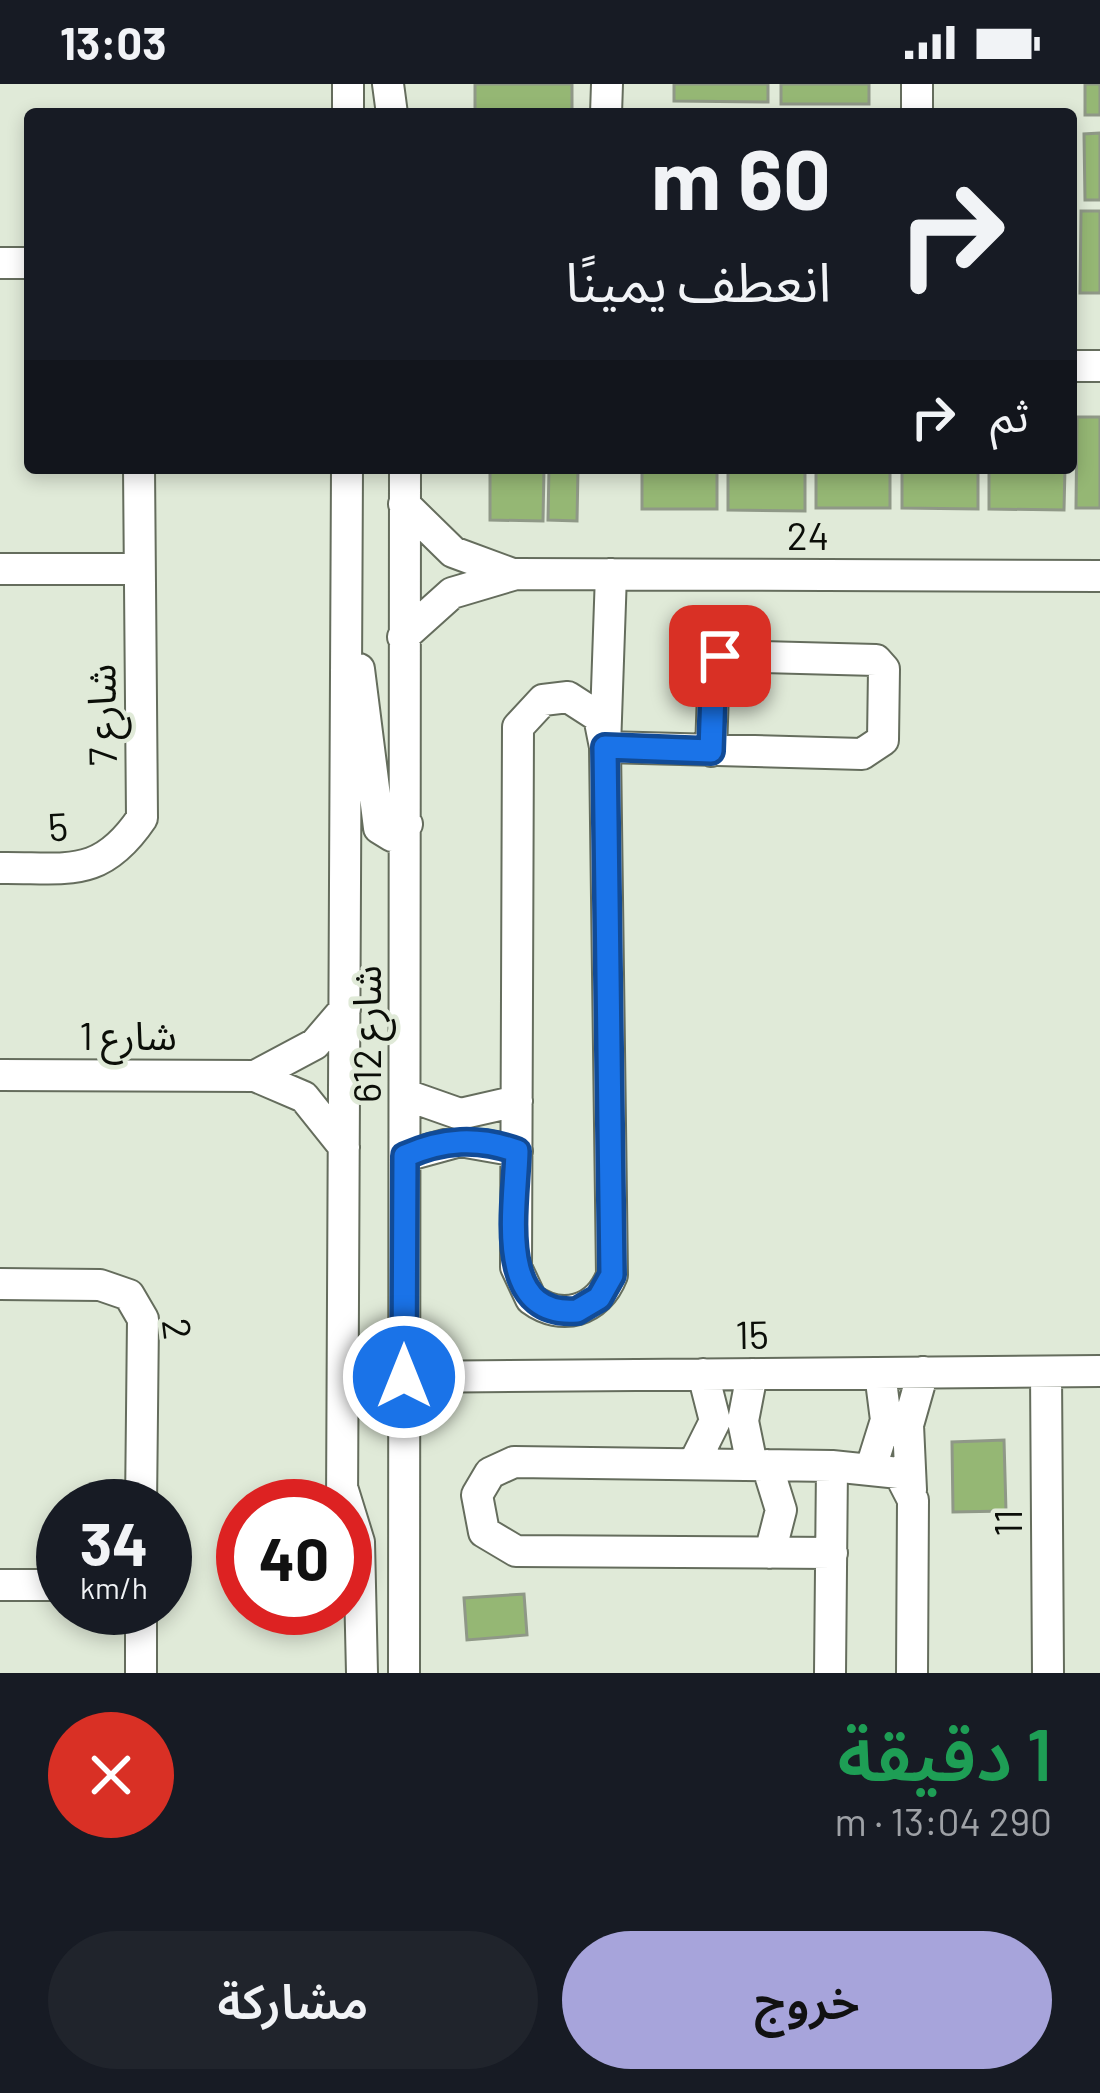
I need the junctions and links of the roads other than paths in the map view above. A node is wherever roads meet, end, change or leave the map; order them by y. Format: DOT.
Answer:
graph roads {
  1 [pos="139,474"];
  2 [pos="347,474"];
  3 [pos="405,474"];
  4 [pos="404,504"];
  5 [pos="0,569"];
  6 [pos="138,569"];
  7 [pos="516,574"];
  8 [pos="611,574"];
  9 [pos="1100,576"];
  10 [pos="346,616"];
  11 [pos="403,637"];
  12 [pos="605,747"];
  13 [pos="711,751"];
  14 [pos="407,824"];
  15 [pos="119,852"];
  16 [pos="0,868"];
  17 [pos="345,1009"];
  18 [pos="0,1075"];
  19 [pos="255,1076"];
  20 [pos="406,1095"];
  21 [pos="517,1101"];
  22 [pos="344,1147"];
  23 [pos="517,1151"];
  24 [pos="405,1156"];
  25 [pos="0,1284"];
  26 [pos="1100,1371"];
  27 [pos="923,1372"];
  28 [pos="1046,1372"];
  29 [pos="880,1373"];
  30 [pos="703,1374"];
  31 [pos="752,1374"];
  32 [pos="404,1377"];
  33 [pos="694,1463"];
  34 [pos="760,1465"];
  35 [pos="832,1466"];
  36 [pos="871,1468"];
  37 [pos="141,1479"];
  38 [pos="342,1479"];
  39 [pos="911,1490"];
  40 [pos="770,1553"];
  41 [pos="832,1553"];
  42 [pos="0,1585"];
  43 [pos="36,1585"];
  44 [pos="141,1635"];
  45 [pos="342,1635"];
  46 [pos="361,1635"];
  47 [pos="141,1673"];
  48 [pos="342,1673"];
  49 [pos="362,1673"];
  50 [pos="404,1673"];
  51 [pos="830,1673"];
  52 [pos="912,1673"];
  53 [pos="1048,1673"];
  1 -- 6 [label="street, شارع 7"];
  2 -- 10 [label="street, شارع 612"];
  3 -- 4 [label="street, شارع 612"];
  4 -- 7 [label="street, 24"];
  4 -- 11 [label="street, شارع 612"];
  5 -- 6 [label="street"];
  6 -- 15 [label="street, شارع 7"];
  7 -- 8 [label="street, 24"];
  7 -- 11 [label="street, 24"];
  8 -- 9 [label="street, 24"];
  8 -- 12 [label="street"];
  10 -- 14 [label="street"];
  10 -- 17 [label="street, شارع 612"];
  11 -- 14 [label="street, شارع 612"];
  12 -- 13 [label="street"];
  12 -- 21 [label="street"];
  12 -- 23 [label="street"];
  13 -- 13 [label="street"];
  14 -- 20 [label="street, شارع 612"];
  15 -- 16 [label="street, 5"];
  17 -- 19 [label="street, شارع 1"];
  17 -- 22 [label="street, شارع 612"];
  18 -- 19 [label="street, شارع 1"];
  19 -- 22 [label="street, شارع 1"];
  20 -- 21 [label="street"];
  20 -- 24 [label="street, شارع 612"];
  21 -- 23 [label="street"];
  22 -- 38 [label="street, شارع 612"];
  23 -- 24 [label="street"];
  24 -- 32 [label="street, شارع 612"];
  25 -- 37 [label="street, 2"];
  26 -- 28 [label="street, 15"];
  27 -- 28 [label="street, 15"];
  27 -- 29 [label="street, 15"];
  27 -- 39 [label="street"];
  28 -- 53 [label="street, 11"];
  29 -- 31 [label="street, 15"];
  29 -- 36 [label="street"];
  30 -- 31 [label="street, 15"];
  30 -- 32 [label="street, 15"];
  30 -- 33 [label="street"];
  31 -- 34 [label="street"];
  32 -- 50 [label="street, شارع 612"];
  33 -- 34 [label="street"];
  33 -- 40 [label="street"];
  34 -- 35 [label="street"];
  34 -- 40 [label="street"];
  35 -- 36 [label="street"];
  35 -- 41 [label="street"];
  36 -- 39 [label="street"];
  39 -- 52 [label="street"];
  40 -- 41 [label="street"];
  41 -- 51 [label="street"];
  42 -- 43 [label="street"];
  44 -- 47 [label="street"];
  45 -- 48 [label="street"];
  46 -- 49 [label="street, شارع 612"];
}
